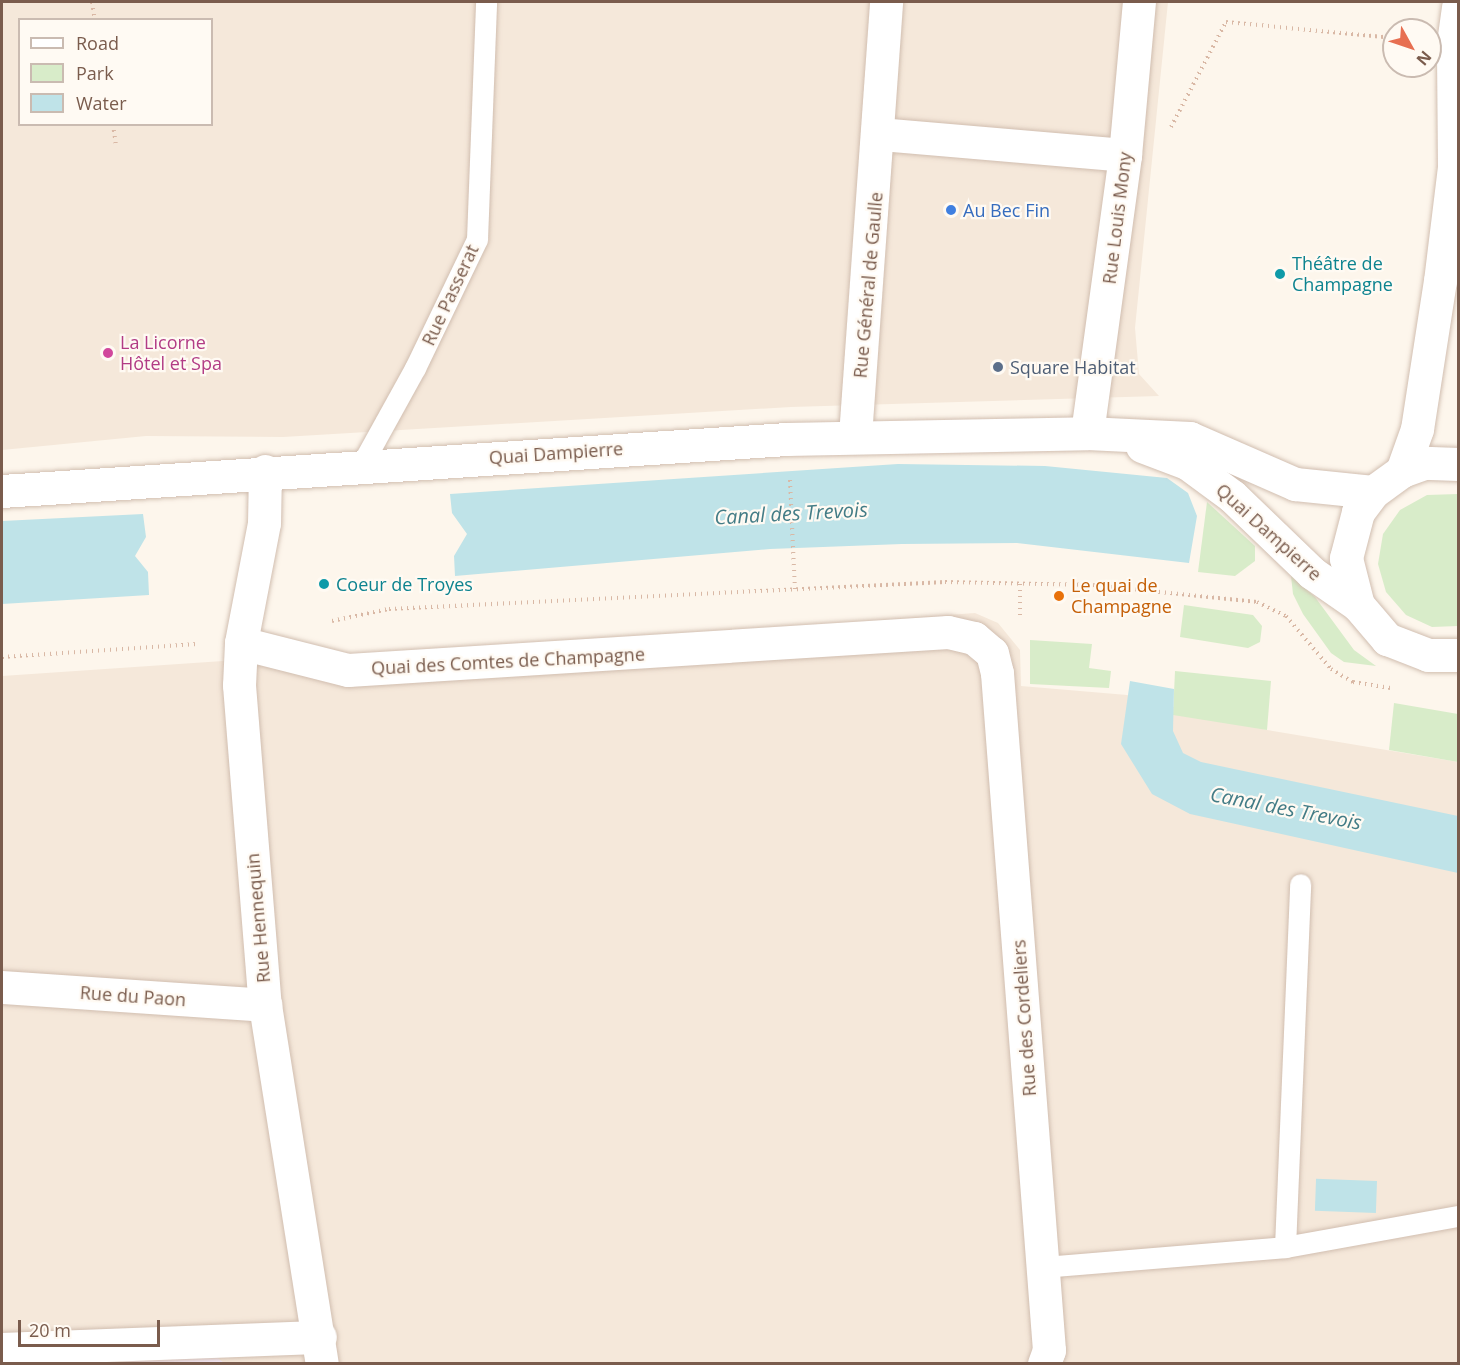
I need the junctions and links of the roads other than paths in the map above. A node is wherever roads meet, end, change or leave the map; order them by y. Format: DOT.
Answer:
graph roads {
  1 [pos="486,2"];
  2 [pos="886,2"];
  3 [pos="1139,2"];
  4 [pos="1458,6"];
  5 [pos="880,134"];
  6 [pos="1125,155"];
  7 [pos="1099,434"];
  8 [pos="855,436"];
  9 [pos="362,464"];
  10 [pos="1458,464"];
  11 [pos="265,471"];
  12 [pos="1402,471"];
  13 [pos="2,491"];
  14 [pos="1373,492"];
  15 [pos="1358,605"];
  16 [pos="241,643"];
  17 [pos="1458,655"];
  18 [pos="997,673"];
  19 [pos="1300,884"];
  20 [pos="2,987"];
  21 [pos="266,1005"];
  22 [pos="1458,1216"];
  23 [pos="1285,1247"];
  24 [pos="1042,1267"];
  25 [pos="2,1349"];
  26 [pos="321,1350"];
  27 [pos="1044,1364"];
  1 -- 9 [label="lane, Rue Passerat"];
  2 -- 5 [label="street, Rue Général de Gaulle"];
  3 -- 6 [label="street, Rue Louis Mony"];
  4 -- 12 [label="street"];
  5 -- 6 [label="street"];
  5 -- 8 [label="street, Rue Général de Gaulle"];
  6 -- 7 [label="street, Rue Louis Mony"];
  7 -- 8 [label="street, Quai Dampierre"];
  7 -- 14 [label="street, Quai Dampierre"];
  7 -- 15 [label="street, Quai Dampierre"];
  8 -- 9 [label="street, Quai Dampierre"];
  9 -- 11 [label="street, Quai Dampierre"];
  10 -- 12 [label="street"];
  11 -- 13 [label="street, Quai Dampierre"];
  11 -- 16 [label="street, Rue Hennequin"];
  12 -- 14 [label="street"];
  14 -- 15 [label="street"];
  15 -- 17 [label="street"];
  16 -- 18 [label="street, Quai des Comtes de Champagne"];
  16 -- 21 [label="street, Rue Hennequin"];
  18 -- 24 [label="street, Rue des Cordeliers"];
  19 -- 23 [label="lane"];
  20 -- 21 [label="street, Rue du Paon"];
  21 -- 26 [label="street, Rue Hennequin"];
  22 -- 23 [label="lane"];
  23 -- 24 [label="lane"];
  24 -- 27 [label="street, Rue des Cordeliers"];
  25 -- 26 [label="street"];
}
